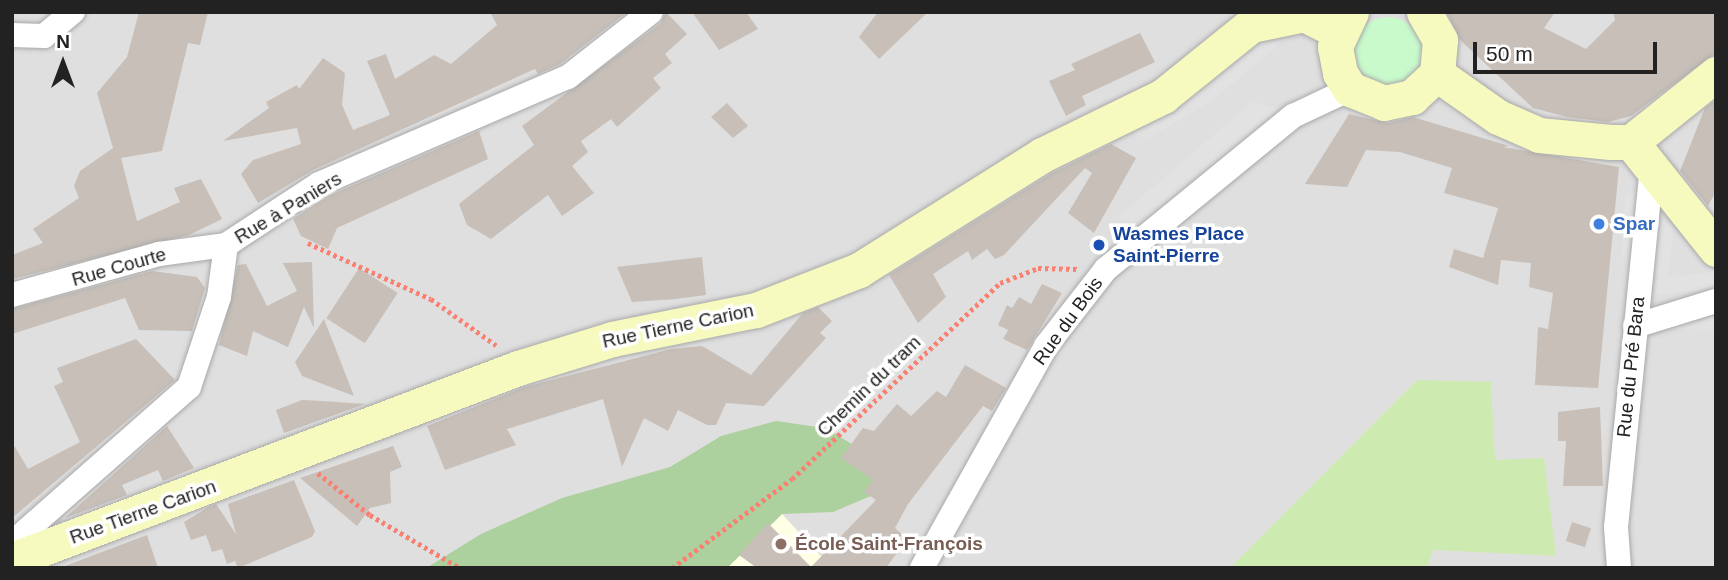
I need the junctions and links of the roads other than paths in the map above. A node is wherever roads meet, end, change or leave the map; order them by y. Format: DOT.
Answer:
graph roads {
  1 [pos="73,12"];
  2 [pos="651,12"];
  3 [pos="1424,12"];
  4 [pos="1345,22"];
  5 [pos="12,35"];
  6 [pos="1437,74"];
  7 [pos="1716,74"];
  8 [pos="1350,89"];
  9 [pos="1641,154"];
  10 [pos="226,245"];
  11 [pos="1716,249"];
  12 [pos="12,295"];
  13 [pos="1716,301"];
  14 [pos="1635,326"];
  15 [pos="12,543"];
  16 [pos="12,560"];
  17 [pos="922,568"];
  18 [pos="1619,568"];
  1 -- 5 [label="street"];
  2 -- 10 [label="street, Rue à Paniers"];
  3 -- 6 [label="street"];
  4 -- 8 [label="street"];
  4 -- 16 [label="street, Rue Tierne Carion"];
  6 -- 8 [label="street"];
  6 -- 9 [label="street"];
  7 -- 9 [label="street"];
  8 -- 17 [label="street, Rue du Bois"];
  9 -- 11 [label="street"];
  9 -- 14 [label="street, Rue du Pré Bara"];
  10 -- 12 [label="street, Rue Courte"];
  10 -- 15 [label="street, Rue à Paniers"];
  13 -- 14 [label="street"];
  14 -- 18 [label="street, Rue du Pré Bara"];
}
